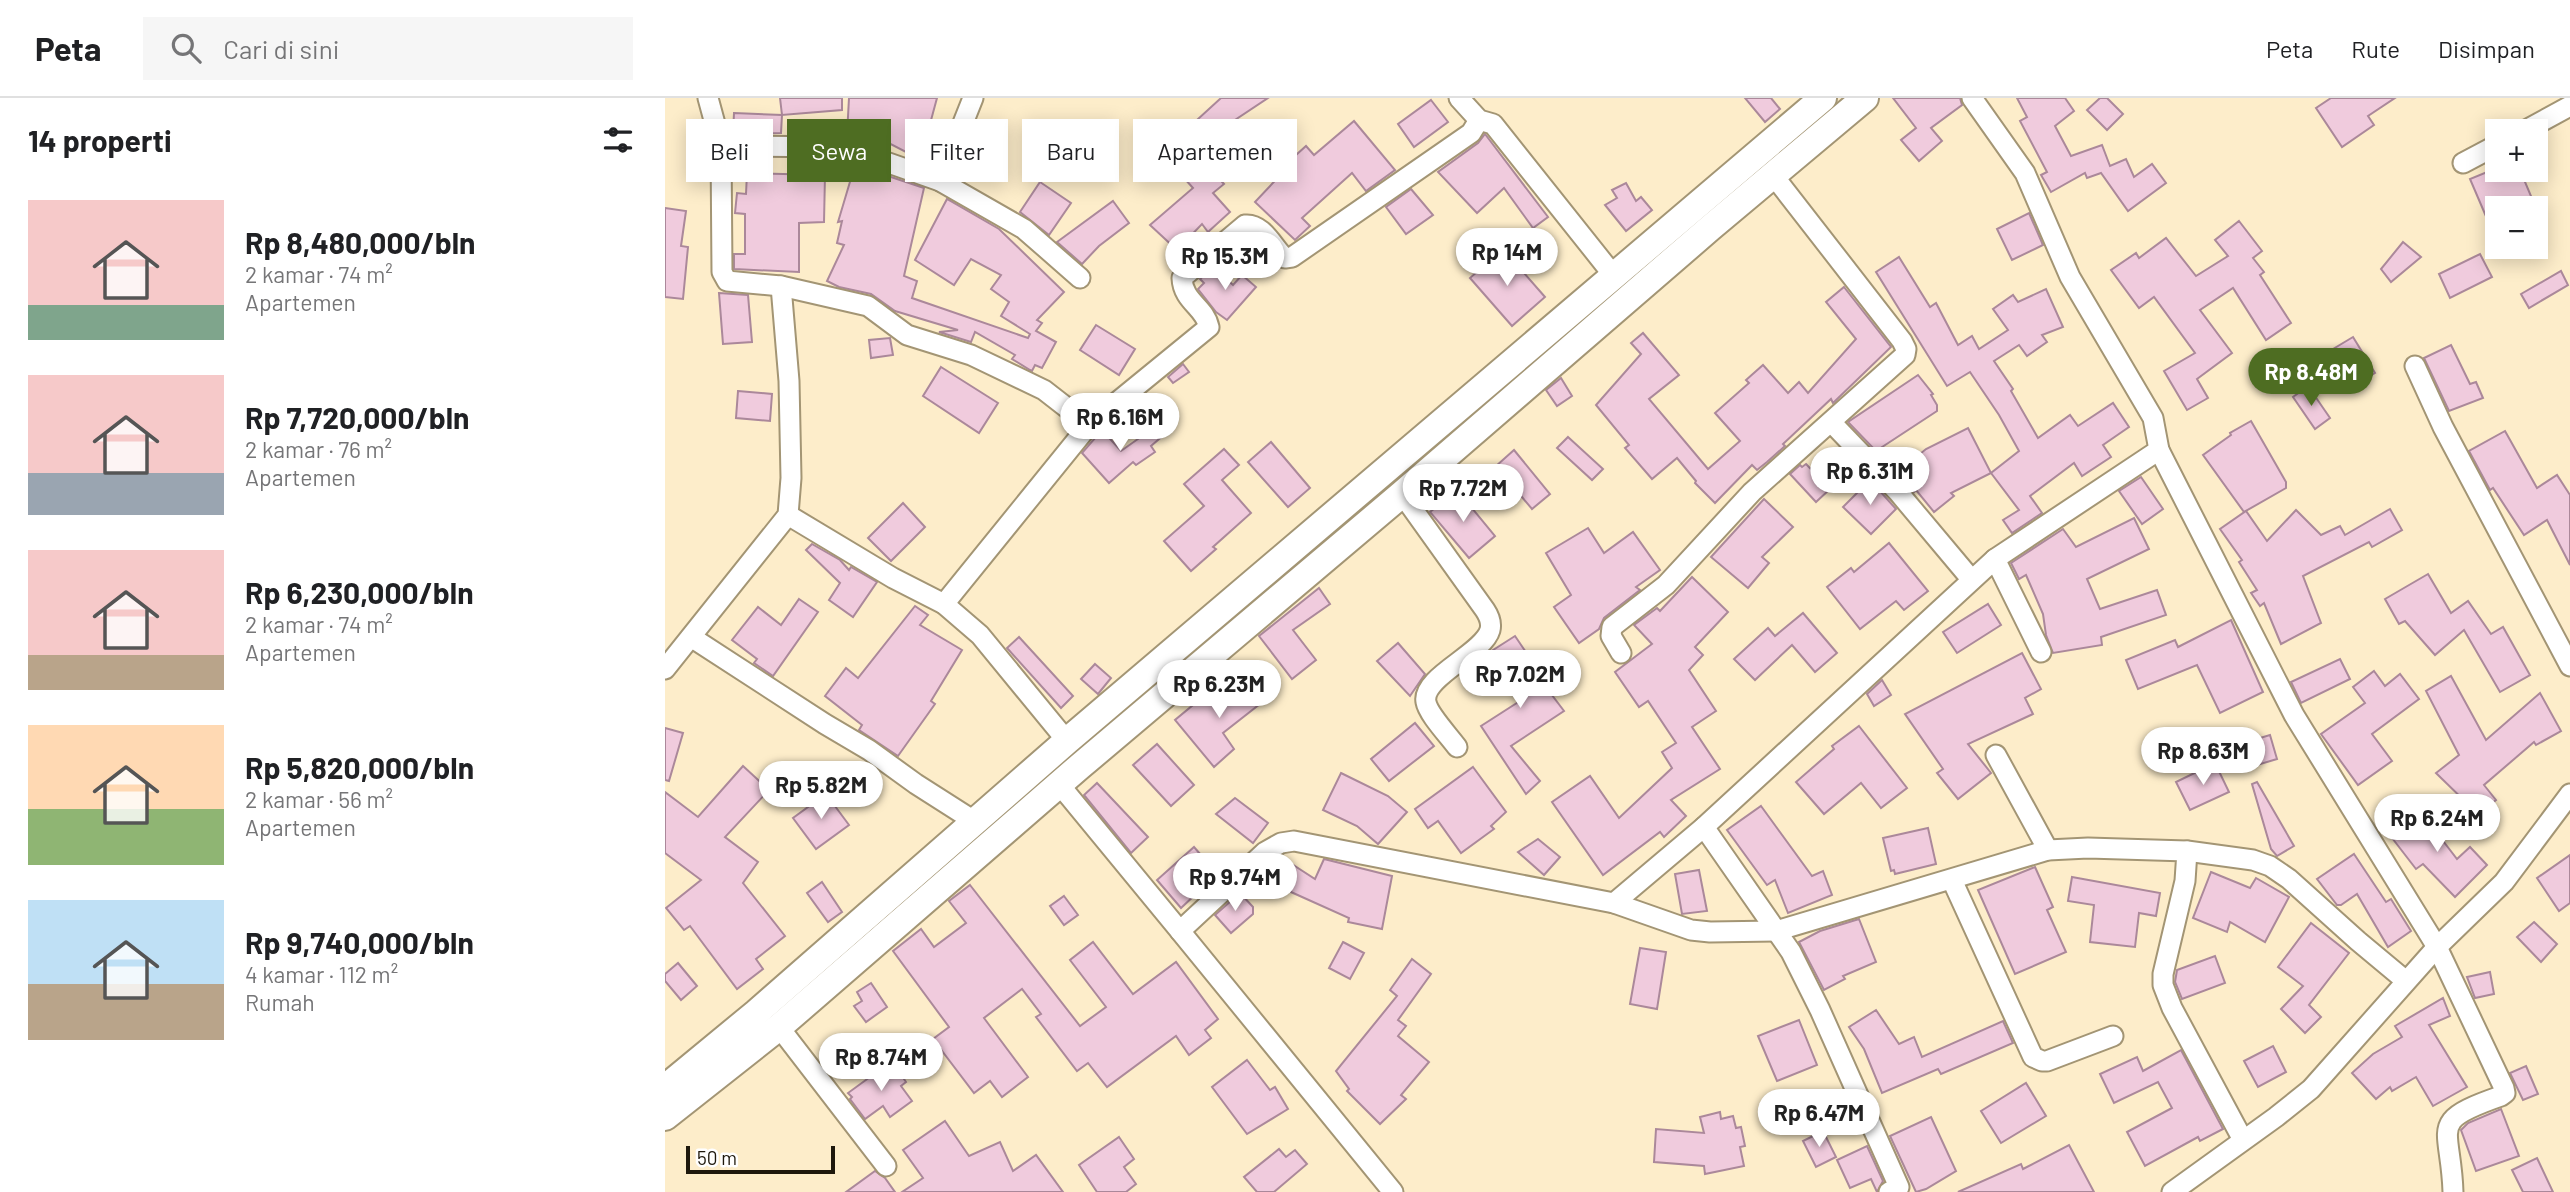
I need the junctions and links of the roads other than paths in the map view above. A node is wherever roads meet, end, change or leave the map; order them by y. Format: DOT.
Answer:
graph roads {
  1 [pos="708,98"];
  2 [pos="973,98"];
  3 [pos="1459,98"];
  4 [pos="1823,98"];
  5 [pos="1865,98"];
  6 [pos="1972,98"];
  7 [pos="2567,98"];
  8 [pos="2570,104"];
  9 [pos="714,119"];
  10 [pos="965,119"];
  11 [pos="2544,119"];
  12 [pos="1479,120"];
  13 [pos="773,146"];
  14 [pos="2485,151"];
  15 [pos="2463,163"];
  16 [pos="905,169"];
  17 [pos="1773,175"];
  18 [pos="721,182"];
  19 [pos="942,182"];
  20 [pos="1614,276"];
  21 [pos="1080,278"];
  22 [pos="781,286"];
  23 [pos="2415,366"];
  24 [pos="1831,422"];
  25 [pos="1089,425"];
  26 [pos="2159,450"];
  27 [pos="1402,494"];
  28 [pos="788,515"];
  29 [pos="1995,559"];
  30 [pos="1971,579"];
  31 [pos="944,604"];
  32 [pos="691,637"];
  33 [pos="2041,652"];
  34 [pos="1621,653"];
  35 [pos="2570,666"];
  36 [pos="665,669"];
  37 [pos="1067,741"];
  38 [pos="1457,747"];
  39 [pos="1996,755"];
  40 [pos="1059,784"];
  41 [pos="2570,794"];
  42 [pos="974,821"];
  43 [pos="1705,827"];
  44 [pos="2048,850"];
  45 [pos="2187,852"];
  46 [pos="1952,880"];
  47 [pos="1614,903"];
  48 [pos="1776,930"];
  49 [pos="1180,931"];
  50 [pos="2437,947"];
  51 [pos="2406,981"];
  52 [pos="779,1027"];
  53 [pos="2113,1036"];
  54 [pos="665,1088"];
  55 [pos="665,1117"];
  56 [pos="2243,1140"];
  57 [pos="886,1166"];
  58 [pos="1393,1192"];
  59 [pos="1889,1192"];
  60 [pos="2172,1192"];
  61 [pos="2453,1192"];
  1 -- 9 [label="street"];
  2 -- 10 [label="street"];
  3 -- 12 [label="street"];
  4 -- 20 [label="street"];
  5 -- 17 [label="street"];
  6 -- 26 [label="street"];
  7 -- 8 [label="street"];
  8 -- 11 [label="street"];
  12 -- 20 [label="street"];
  12 -- 25 [label="street"];
  13 -- 16 [label="street"];
  14 -- 15 [label="street"];
  17 -- 24 [label="street"];
  17 -- 27 [label="street"];
  18 -- 22 [label="street"];
  19 -- 21 [label="street"];
  20 -- 37 [label="street"];
  22 -- 25 [label="street"];
  22 -- 28 [label="street"];
  23 -- 35 [label="street"];
  24 -- 30 [label="street"];
  24 -- 34 [label="street"];
  25 -- 31 [label="street"];
  26 -- 29 [label="street"];
  26 -- 50 [label="street"];
  27 -- 38 [label="street"];
  27 -- 40 [label="street"];
  28 -- 31 [label="street"];
  28 -- 32 [label="street"];
  29 -- 30 [label="street"];
  29 -- 33 [label="street"];
  30 -- 43 [label="street"];
  31 -- 37 [label="street"];
  32 -- 36 [label="street"];
  32 -- 42 [label="street"];
  37 -- 42 [label="street"];
  39 -- 44 [label="street"];
  40 -- 49 [label="street"];
  40 -- 52 [label="street"];
  41 -- 50 [label="street"];
  42 -- 54 [label="street"];
  43 -- 47 [label="street"];
  43 -- 48 [label="street"];
  44 -- 45 [label="street"];
  44 -- 46 [label="street"];
  45 -- 51 [label="street"];
  45 -- 56 [label="street"];
  46 -- 48 [label="street"];
  46 -- 53 [label="street"];
  47 -- 48 [label="street"];
  47 -- 49 [label="street"];
  48 -- 59 [label="street"];
  49 -- 58 [label="street"];
  50 -- 51 [label="street"];
  50 -- 61 [label="street"];
  51 -- 56 [label="street"];
  52 -- 55 [label="street"];
  52 -- 57 [label="street"];
  56 -- 60 [label="street"];
}
